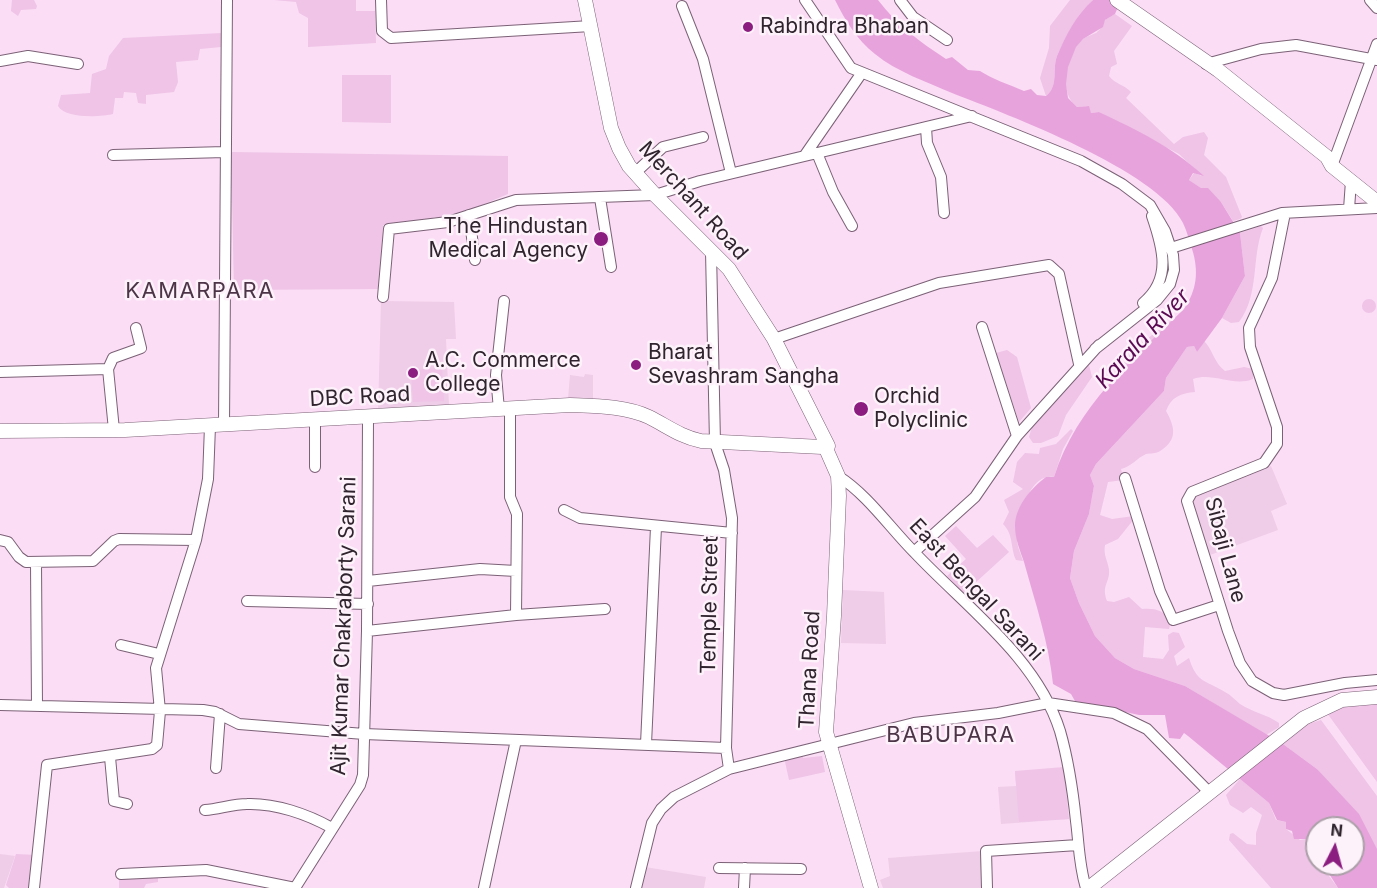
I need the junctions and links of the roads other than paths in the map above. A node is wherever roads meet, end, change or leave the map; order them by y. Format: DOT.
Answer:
graph roads {
  1 [pos="227,0"];
  2 [pos="381,0"];
  3 [pos="585,0"];
  4 [pos="805,0"];
  5 [pos="900,0"];
  6 [pos="1370,0"];
  7 [pos="1120,3"];
  8 [pos="682,6"];
  9 [pos="1377,8"];
  10 [pos="591,26"];
  11 [pos="947,40"];
  12 [pos="1377,44"];
  13 [pos="1374,60"];
  14 [pos="0,61"];
  15 [pos="78,64"];
  16 [pos="1206,64"];
  17 [pos="861,74"];
  18 [pos="972,116"];
  19 [pos="926,127"];
  20 [pos="703,137"];
  21 [pos="225,152"];
  22 [pos="817,153"];
  23 [pos="113,155"];
  24 [pos="805,155"];
  25 [pos="1332,166"];
  26 [pos="635,173"];
  27 [pos="731,173"];
  28 [pos="1351,181"];
  29 [pos="655,195"];
  30 [pos="1142,197"];
  31 [pos="600,198"];
  32 [pos="1377,202"];
  33 [pos="1377,208"];
  34 [pos="1349,209"];
  35 [pos="944,213"];
  36 [pos="1283,213"];
  37 [pos="469,215"];
  38 [pos="852,226"];
  39 [pos="1174,247"];
  40 [pos="711,251"];
  41 [pos="475,260"];
  42 [pos="611,267"];
  43 [pos="383,297"];
  44 [pos="504,301"];
  45 [pos="982,327"];
  46 [pos="136,328"];
  47 [pos="774,339"];
  48 [pos="1095,349"];
  49 [pos="1079,364"];
  50 [pos="108,369"];
  51 [pos="0,372"];
  52 [pos="504,410"];
  53 [pos="368,418"];
  54 [pos="315,420"];
  55 [pos="217,425"];
  56 [pos="818,426"];
  57 [pos="114,430"];
  58 [pos="0,431"];
  59 [pos="1017,436"];
  60 [pos="715,443"];
  61 [pos="803,446"];
  62 [pos="826,448"];
  63 [pos="315,467"];
  64 [pos="838,476"];
  65 [pos="1125,478"];
  66 [pos="564,510"];
  67 [pos="656,527"];
  68 [pos="732,533"];
  69 [pos="0,540"];
  70 [pos="196,540"];
  71 [pos="914,552"];
  72 [pos="36,563"];
  73 [pos="516,571"];
  74 [pos="368,581"];
  75 [pos="247,602"];
  76 [pos="368,604"];
  77 [pos="1219,605"];
  78 [pos="605,609"];
  79 [pos="516,615"];
  80 [pos="368,631"];
  81 [pos="121,645"];
  82 [pos="159,654"];
  83 [pos="1377,680"];
  84 [pos="1377,690"];
  85 [pos="1377,698"];
  86 [pos="1048,703"];
  87 [pos="0,705"];
  88 [pos="37,706"];
  89 [pos="160,711"];
  90 [pos="220,714"];
  91 [pos="1286,732"];
  92 [pos="364,734"];
  93 [pos="516,740"];
  94 [pos="646,744"];
  95 [pos="828,744"];
  96 [pos="726,748"];
  97 [pos="110,757"];
  98 [pos="216,768"];
  99 [pos="729,769"];
  100 [pos="1212,788"];
  101 [pos="127,804"];
  102 [pos="205,810"];
  103 [pos="332,828"];
  104 [pos="1078,845"];
  105 [pos="719,868"];
  106 [pos="746,868"];
  107 [pos="801,869"];
  108 [pos="122,874"];
  109 [pos="34,888"];
  110 [pos="295,888"];
  111 [pos="484,888"];
  112 [pos="636,888"];
  113 [pos="744,888"];
  114 [pos="871,888"];
  115 [pos="987,888"];
  116 [pos="1088,888"];
  1 -- 21 [label="street"];
  2 -- 10 [label="street"];
  3 -- 10 [label="street, Merchant Road"];
  4 -- 17 [label="street"];
  5 -- 11 [label="street"];
  6 -- 9 [label="street"];
  7 -- 16 [label="street"];
  8 -- 27 [label="street"];
  10 -- 26 [label="street, Merchant Road"];
  12 -- 13 [label="street"];
  13 -- 16 [label="street"];
  13 -- 25 [label="street"];
  14 -- 15 [label="street"];
  16 -- 25 [label="street"];
  17 -- 18 [label="street"];
  17 -- 24 [label="street"];
  18 -- 19 [label="street"];
  18 -- 30 [label="street"];
  19 -- 22 [label="street"];
  19 -- 35 [label="street"];
  20 -- 26 [label="street"];
  21 -- 23 [label="street"];
  21 -- 55 [label="street"];
  22 -- 24 [label="street"];
  22 -- 38 [label="street"];
  24 -- 27 [label="street"];
  25 -- 28 [label="street"];
  26 -- 29 [label="street, Merchant Road"];
  27 -- 29 [label="street"];
  28 -- 32 [label="street"];
  28 -- 34 [label="street"];
  29 -- 31 [label="street"];
  29 -- 40 [label="street, Merchant Road"];
  30 -- 39 [label="street"];
  30 -- 48 [label="street"];
  31 -- 37 [label="street"];
  31 -- 42 [label="street"];
  33 -- 34 [label="street"];
  34 -- 36 [label="street"];
  36 -- 39 [label="street"];
  36 -- 77 [label="street, Sibaji Lane"];
  37 -- 41 [label="street"];
  37 -- 43 [label="street"];
  39 -- 48 [label="street"];
  40 -- 47 [label="street, Merchant Road"];
  40 -- 60 [label="street, Temple Street"];
  44 -- 52 [label="street"];
  45 -- 59 [label="street"];
  46 -- 50 [label="street"];
  47 -- 49 [label="street"];
  47 -- 56 [label="street, Merchant Road"];
  48 -- 49 [label="street"];
  49 -- 59 [label="street"];
  50 -- 51 [label="street"];
  50 -- 57 [label="street"];
  52 -- 53 [label="street, DBC Road"];
  52 -- 60 [label="street, DBC Road"];
  52 -- 73 [label="street"];
  53 -- 54 [label="street, DBC Road"];
  53 -- 74 [label="street, Ajit Kumar Chakraborty Sarani"];
  54 -- 55 [label="street, DBC Road"];
  54 -- 63 [label="street"];
  55 -- 57 [label="street, DBC Road"];
  55 -- 70 [label="street"];
  56 -- 61 [label="street"];
  56 -- 62 [label="street, Merchant Road"];
  57 -- 58 [label="street, DBC Road"];
  59 -- 71 [label="street"];
  60 -- 61 [label="street, DBC Road"];
  60 -- 68 [label="street, Temple Street"];
  61 -- 62 [label="street, DBC Road"];
  62 -- 64 [label="street, Thana Road"];
  64 -- 71 [label="street, East Bengal Sarani"];
  64 -- 95 [label="street, Thana Road"];
  65 -- 77 [label="street"];
  66 -- 67 [label="street"];
  67 -- 68 [label="street"];
  67 -- 94 [label="street"];
  68 -- 96 [label="street, Temple Street"];
  69 -- 72 [label="street"];
  70 -- 72 [label="street"];
  70 -- 82 [label="street"];
  71 -- 86 [label="street, East Bengal Sarani"];
  72 -- 88 [label="street"];
  73 -- 74 [label="street"];
  73 -- 79 [label="street"];
  74 -- 76 [label="street, Ajit Kumar Chakraborty Sarani"];
  75 -- 76 [label="street"];
  76 -- 80 [label="street, Ajit Kumar Chakraborty Sarani"];
  77 -- 83 [label="street, Sibaji Lane"];
  78 -- 79 [label="street"];
  79 -- 80 [label="street"];
  80 -- 92 [label="street, Ajit Kumar Chakraborty Sarani"];
  81 -- 82 [label="street"];
  82 -- 89 [label="street"];
  84 -- 91 [label="street"];
  85 -- 91 [label="street"];
  86 -- 95 [label="street"];
  86 -- 100 [label="street"];
  86 -- 104 [label="street, East Bengal Sarani"];
  87 -- 88 [label="street"];
  88 -- 89 [label="street"];
  89 -- 90 [label="street"];
  89 -- 97 [label="street"];
  90 -- 92 [label="street"];
  90 -- 98 [label="street"];
  91 -- 100 [label="street"];
  92 -- 93 [label="street"];
  92 -- 103 [label="street, Ajit Kumar Chakraborty Sarani"];
  93 -- 94 [label="street"];
  93 -- 111 [label="street"];
  94 -- 96 [label="street"];
  95 -- 99 [label="street"];
  95 -- 114 [label="street, Thana Road"];
  96 -- 99 [label="street, Temple Street"];
  97 -- 101 [label="street"];
  97 -- 109 [label="street"];
  99 -- 112 [label="street"];
  100 -- 116 [label="street"];
  102 -- 103 [label="street"];
  103 -- 110 [label="street, Ajit Kumar Chakraborty Sarani"];
  104 -- 115 [label="street"];
  104 -- 116 [label="street, East Bengal Sarani"];
  105 -- 106 [label="street"];
  106 -- 107 [label="street"];
  106 -- 113 [label="street"];
  108 -- 110 [label="street"];
}
